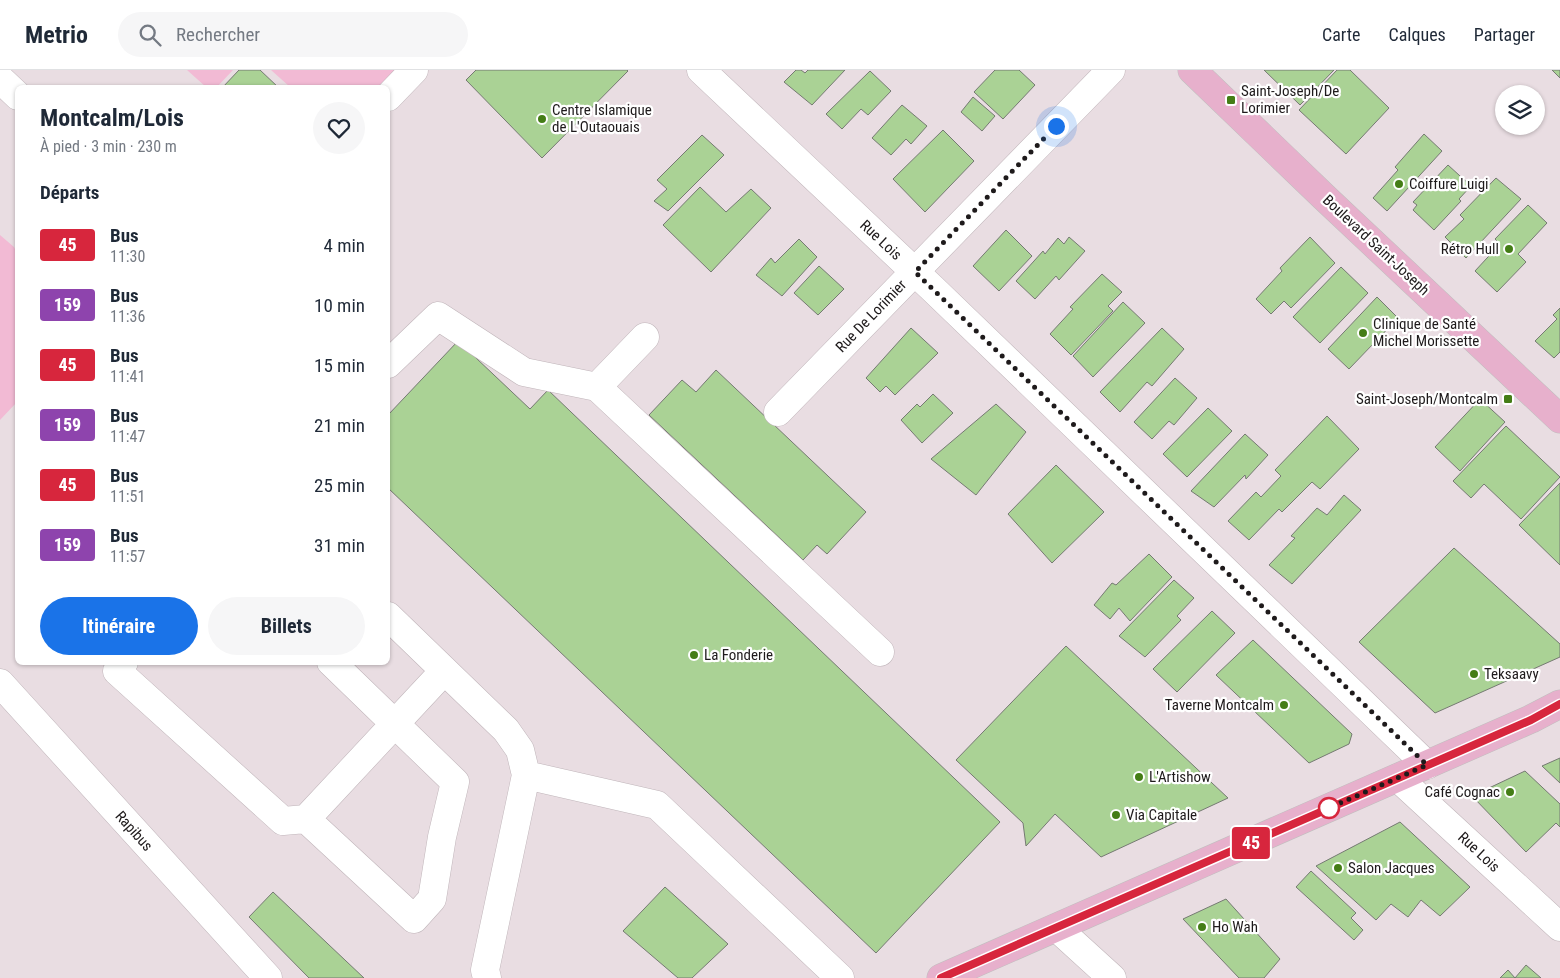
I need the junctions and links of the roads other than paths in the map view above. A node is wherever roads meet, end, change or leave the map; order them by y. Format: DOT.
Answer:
graph roads {
  1 [pos="414,70"];
  2 [pos="701,70"];
  3 [pos="1111,70"];
  4 [pos="1192,70"];
  5 [pos="0,79"];
  6 [pos="15,93"];
  7 [pos="390,95"];
  8 [pos="915,272"];
  9 [pos="645,337"];
  10 [pos="390,362"];
  11 [pos="597,387"];
  12 [pos="778,412"];
  13 [pos="1560,419"];
  14 [pos="390,618"];
  15 [pos="880,652"];
  16 [pos="122,665"];
  17 [pos="334,665"];
  18 [pos="444,671"];
  19 [pos="0,683"];
  20 [pos="1560,704"];
  21 [pos="395,724"];
  22 [pos="1427,765"];
  23 [pos="526,775"];
  24 [pos="1398,778"];
  25 [pos="306,819"];
  26 [pos="1560,927"];
  27 [pos="1057,928"];
  28 [pos="483,975"];
  29 [pos="268,978"];
  30 [pos="840,978"];
  31 [pos="941,978"];
  32 [pos="1112,978"];
  1 -- 7 [label="street"];
  2 -- 8 [label="street, Rue Lois"];
  3 -- 8 [label="street, Rue De Lorimier"];
  4 -- 13 [label="main road, Boulevard Saint-Joseph"];
  5 -- 6 [label="street"];
  8 -- 12 [label="street, Rue De Lorimier"];
  8 -- 22 [label="street, Rue Lois"];
  9 -- 11 [label="street"];
  10 -- 11 [label="street"];
  11 -- 15 [label="street"];
  14 -- 18 [label="street"];
  16 -- 25 [label="street"];
  17 -- 21 [label="street"];
  18 -- 21 [label="street"];
  18 -- 23 [label="street"];
  19 -- 29 [label="street, Rapibus"];
  20 -- 22 [label="main road"];
  21 -- 25 [label="street"];
  21 -- 25 [label="street"];
  22 -- 24 [label="main road"];
  23 -- 28 [label="street"];
  23 -- 30 [label="street"];
  24 -- 26 [label="street, Rue Lois"];
  24 -- 27 [label="main road"];
  27 -- 31 [label="main road"];
  27 -- 32 [label="street"];
}
